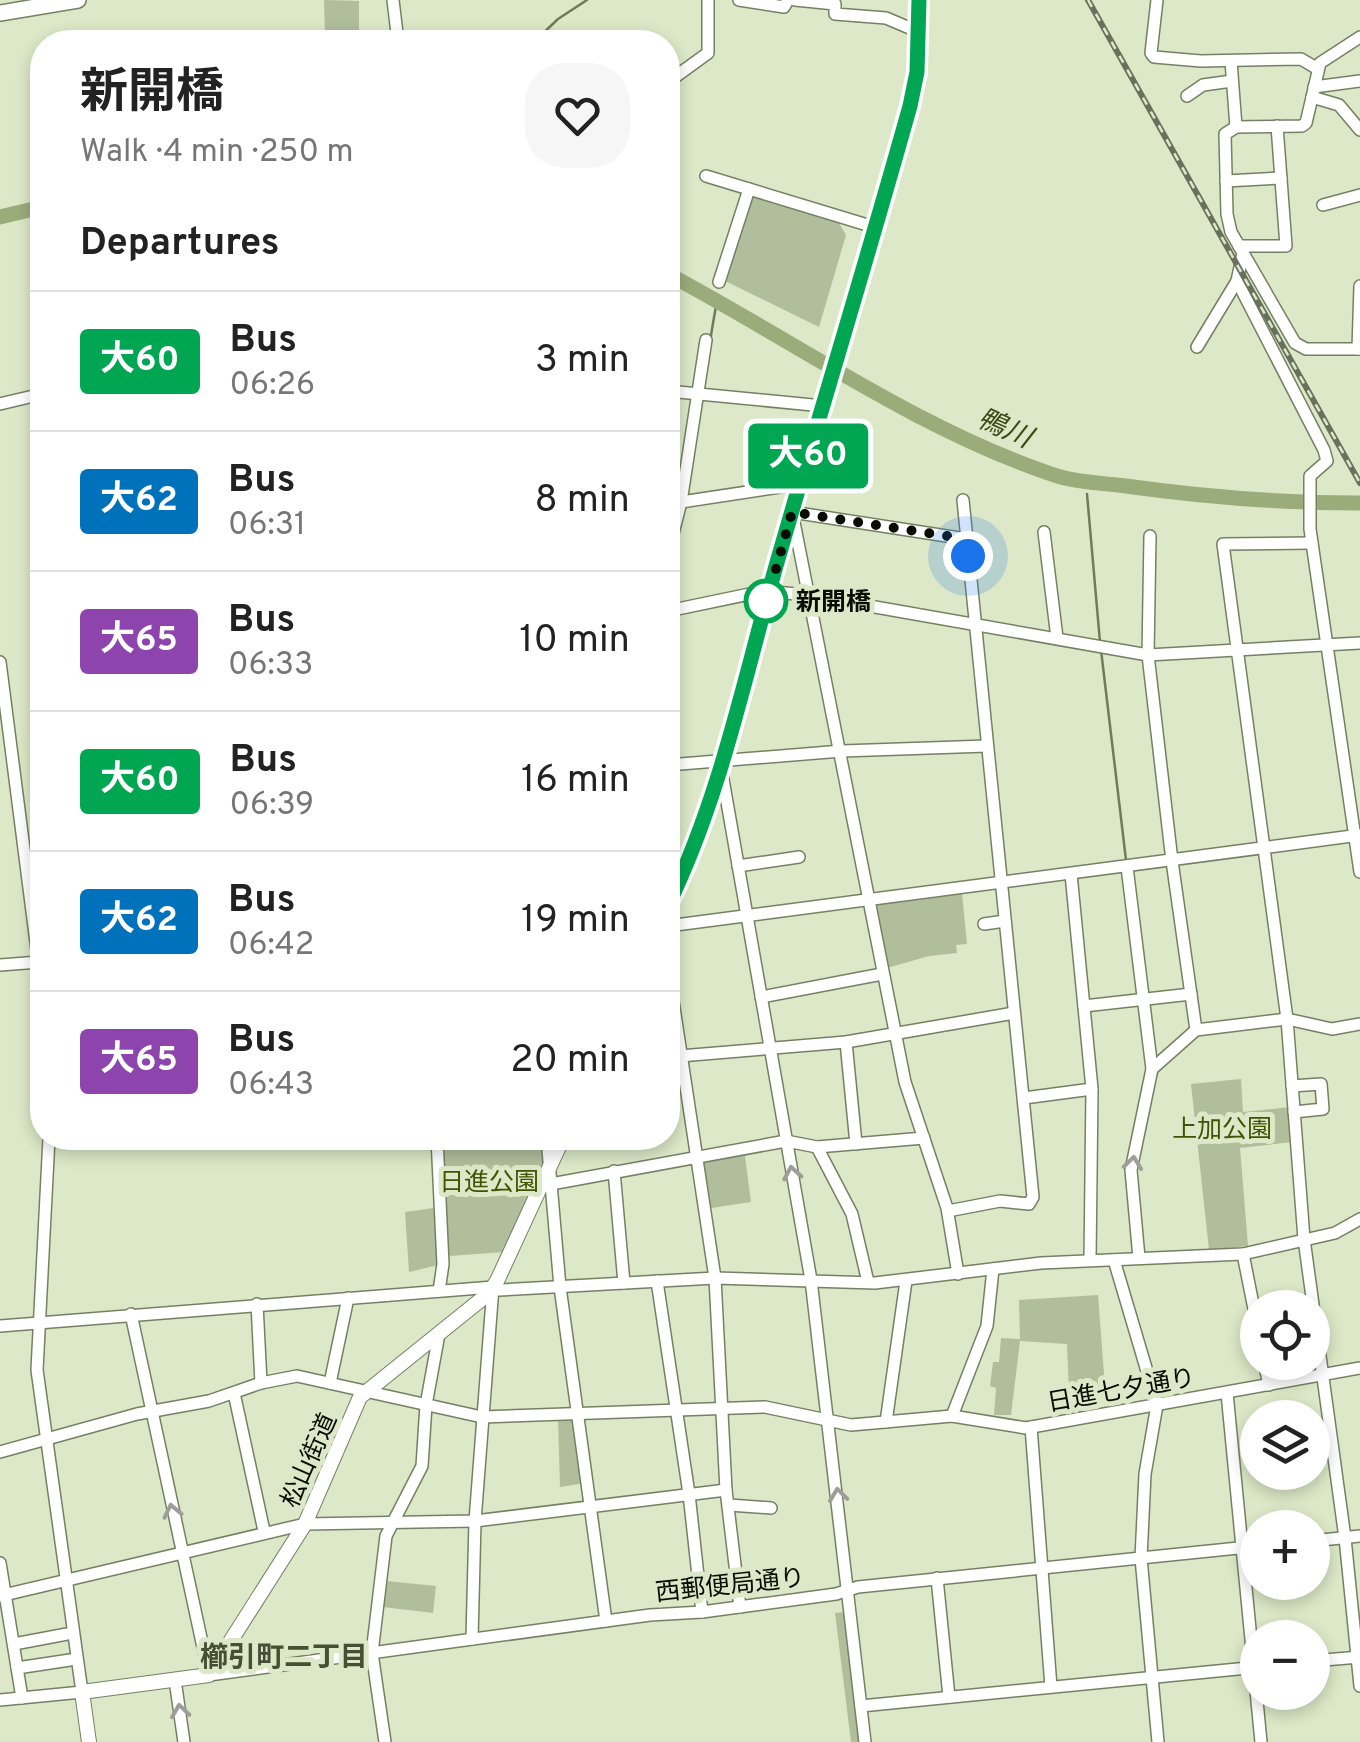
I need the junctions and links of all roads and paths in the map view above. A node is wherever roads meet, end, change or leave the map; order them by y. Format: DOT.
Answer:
graph roads {
  1 [pos="78,0"];
  2 [pos="394,0"];
  3 [pos="708,0"];
  4 [pos="738,0"];
  5 [pos="791,0"];
  6 [pos="919,0"];
  7 [pos="1157,0"];
  8 [pos="0,13"];
  9 [pos="397,30"];
  10 [pos="919,32"];
  11 [pos="1360,37"];
  12 [pos="1232,61"];
  13 [pos="1318,69"];
  14 [pos="680,73"];
  15 [pos="1360,81"];
  16 [pos="1232,82"];
  17 [pos="1313,92"];
  18 [pos="1186,96"];
  19 [pos="1278,126"];
  20 [pos="1236,127"];
  21 [pos="1360,130"];
  22 [pos="706,176"];
  23 [pos="1281,178"];
  24 [pos="1226,181"];
  25 [pos="749,189"];
  26 [pos="1360,196"];
  27 [pos="1323,205"];
  28 [pos="874,227"];
  29 [pos="1241,250"];
  30 [pos="1236,281"];
  31 [pos="719,282"];
  32 [pos="1360,286"];
  33 [pos="706,340"];
  34 [pos="1197,347"];
  35 [pos="1359,350"];
  36 [pos="680,392"];
  37 [pos="698,394"];
  38 [pos="30,397"];
  39 [pos="0,404"];
  40 [pos="823,406"];
  41 [pos="680,476"];
  42 [pos="800,484"];
  43 [pos="964,500"];
  44 [pos="680,502"];
  45 [pos="792,512"];
  46 [pos="1044,532"];
  47 [pos="1150,536"];
  48 [pos="966,539"];
  49 [pos="1312,543"];
  50 [pos="769,591"];
  51 [pos="808,595"];
  52 [pos="680,609"];
  53 [pos="976,624"];
  54 [pos="1057,638"];
  55 [pos="1360,643"];
  56 [pos="1327,645"];
  57 [pos="1238,650"];
  58 [pos="1148,655"];
  59 [pos="0,662"];
  60 [pos="987,746"];
  61 [pos="837,751"];
  62 [pos="722,764"];
  63 [pos="680,765"];
  64 [pos="1357,836"];
  65 [pos="1264,848"];
  66 [pos="1359,853"];
  67 [pos="800,857"];
  68 [pos="1172,861"];
  69 [pos="738,866"];
  70 [pos="680,867"];
  71 [pos="1127,867"];
  72 [pos="682,871"];
  73 [pos="1360,872"];
  74 [pos="1071,874"];
  75 [pos="680,876"];
  76 [pos="1001,883"];
  77 [pos="30,893"];
  78 [pos="868,900"];
  79 [pos="747,916"];
  80 [pos="1005,921"];
  81 [pos="680,924"];
  82 [pos="984,924"];
  83 [pos="30,963"];
  84 [pos="0,965"];
  85 [pos="882,974"];
  86 [pos="1191,994"];
  87 [pos="761,998"];
  88 [pos="1143,999"];
  89 [pos="1084,1006"];
  90 [pos="1014,1012"];
  91 [pos="1287,1019"];
  92 [pos="1360,1024"];
  93 [pos="1196,1030"];
  94 [pos="896,1034"];
  95 [pos="846,1042"];
  96 [pos="680,1043"];
  97 [pos="770,1047"];
  98 [pos="682,1056"];
  99 [pos="1152,1069"];
  100 [pos="1292,1086"];
  101 [pos="1092,1090"];
  102 [pos="1024,1098"];
  103 [pos="1294,1112"];
  104 [pos="924,1138"];
  105 [pos="786,1140"];
  106 [pos="856,1144"];
  107 [pos="817,1146"];
  108 [pos="48,1150"];
  109 [pos="438,1150"];
  110 [pos="548,1150"];
  111 [pos="557,1150"];
  112 [pos="696,1156"];
  113 [pos="549,1167"];
  114 [pos="614,1170"];
  115 [pos="551,1184"];
  116 [pos="948,1211"];
  117 [pos="1360,1219"];
  118 [pos="1304,1239"];
  119 [pos="1243,1254"];
  120 [pos="1139,1258"];
  121 [pos="1090,1260"];
  122 [pos="1114,1260"];
  123 [pos="993,1270"];
  124 [pos="958,1274"];
  125 [pos="715,1278"];
  126 [pos="811,1280"];
  127 [pos="906,1281"];
  128 [pos="657,1282"];
  129 [pos="868,1282"];
  130 [pos="624,1283"];
  131 [pos="493,1287"];
  132 [pos="560,1287"];
  133 [pos="1250,1290"];
  134 [pos="1312,1290"];
  135 [pos="439,1291"];
  136 [pos="348,1298"];
  137 [pos="257,1304"];
  138 [pos="131,1314"];
  139 [pos="41,1322"];
  140 [pos="0,1326"];
  141 [pos="439,1334"];
  142 [pos="1360,1368"];
  143 [pos="1330,1373"];
  144 [pos="1267,1380"];
  145 [pos="1290,1380"];
  146 [pos="1325,1380"];
  147 [pos="262,1383"];
  148 [pos="330,1383"];
  149 [pos="1268,1384"];
  150 [pos="234,1392"];
  151 [pos="365,1392"];
  152 [pos="1228,1392"];
  153 [pos="426,1405"];
  154 [pos="1157,1405"];
  155 [pos="721,1408"];
  156 [pos="676,1410"];
  157 [pos="152,1412"];
  158 [pos="578,1415"];
  159 [pos="952,1416"];
  160 [pos="482,1418"];
  161 [pos="886,1422"];
  162 [pos="830,1423"];
  163 [pos="1032,1427"];
  164 [pos="46,1440"];
  165 [pos="0,1452"];
  166 [pos="726,1490"];
  167 [pos="689,1494"];
  168 [pos="590,1505"];
  169 [pos="728,1505"];
  170 [pos="772,1508"];
  171 [pos="1240,1517"];
  172 [pos="475,1521"];
  173 [pos="392,1523"];
  174 [pos="305,1524"];
  175 [pos="264,1531"];
  176 [pos="1360,1536"];
  177 [pos="1345,1538"];
  178 [pos="1330,1539"];
  179 [pos="1240,1548"];
  180 [pos="181,1552"];
  181 [pos="1142,1558"];
  182 [pos="0,1563"];
  183 [pos="1040,1569"];
  184 [pos="937,1578"];
  185 [pos="66,1581"];
  186 [pos="846,1592"];
  187 [pos="4,1596"];
  188 [pos="740,1607"];
  189 [pos="702,1612"];
  190 [pos="606,1622"];
  191 [pos="66,1634"];
  192 [pos="472,1640"];
  193 [pos="14,1644"];
  194 [pos="372,1653"];
  195 [pos="1358,1657"];
  196 [pos="70,1660"];
  197 [pos="1330,1660"];
  198 [pos="18,1668"];
  199 [pos="1240,1669"];
  200 [pos="209,1675"];
  201 [pos="1152,1677"];
  202 [pos="175,1680"];
  203 [pos="1360,1686"];
  204 [pos="1051,1687"];
  205 [pos="82,1692"];
  206 [pos="949,1697"];
  207 [pos="22,1698"];
  208 [pos="0,1700"];
  209 [pos="861,1706"];
  210 [pos="1259,1710"];
  211 [pos="90,1742"];
  212 [pos="184,1742"];
  213 [pos="385,1742"];
  214 [pos="866,1742"];
  215 [pos="1158,1742"];
  216 [pos="1262,1742"];
  1 -- 8 [label="highway"];
  2 -- 9 [label="street"];
  3 -- 14 [label="street"];
  4 -- 5 [label="street"];
  5 -- 10 [label="street"];
  6 -- 10 [label="main road"];
  7 -- 12 [label="street"];
  10 -- 28 [label="main road"];
  11 -- 13 [label="street"];
  12 -- 13 [label="street"];
  12 -- 16 [label="street"];
  13 -- 17 [label="street"];
  15 -- 17 [label="street"];
  16 -- 18 [label="street"];
  16 -- 20 [label="street"];
  17 -- 19 [label="street"];
  17 -- 21 [label="street"];
  19 -- 20 [label="street"];
  19 -- 23 [label="street"];
  20 -- 24 [label="street"];
  22 -- 25 [label="street"];
  23 -- 24 [label="street"];
  23 -- 29 [label="street"];
  24 -- 29 [label="street"];
  25 -- 28 [label="street"];
  25 -- 31 [label="street"];
  26 -- 27 [label="street"];
  28 -- 40 [label="main road"];
  29 -- 30 [label="street"];
  29 -- 35 [label="street"];
  30 -- 34 [label="street"];
  30 -- 49 [label="street"];
  32 -- 35 [label="street"];
  33 -- 37 [label="street"];
  36 -- 37 [label="street"];
  37 -- 40 [label="street"];
  37 -- 41 [label="street"];
  38 -- 39 [label="street"];
  40 -- 42 [label="main road"];
  42 -- 44 [label="street"];
  42 -- 45 [label="main road"];
  43 -- 48 [label="street"];
  45 -- 48 [label="street"];
  45 -- 50 [label="main road"];
  45 -- 51 [label="street"];
  46 -- 54 [label="street"];
  47 -- 58 [label="street"];
  48 -- 53 [label="street"];
  49 -- 56 [label="street"];
  49 -- 57 [label="street"];
  50 -- 51 [label="street"];
  50 -- 52 [label="street"];
  50 -- 62 [label="main road"];
  51 -- 53 [label="street"];
  51 -- 61 [label="street"];
  53 -- 54 [label="street"];
  53 -- 60 [label="street"];
  54 -- 58 [label="street"];
  55 -- 56 [label="street"];
  56 -- 57 [label="street"];
  56 -- 64 [label="street"];
  57 -- 58 [label="street"];
  57 -- 65 [label="street"];
  58 -- 68 [label="street"];
  59 -- 77 [label="street"];
  60 -- 61 [label="street"];
  60 -- 76 [label="street"];
  61 -- 62 [label="street"];
  61 -- 78 [label="street"];
  62 -- 63 [label="street"];
  62 -- 69 [label="street"];
  62 -- 72 [label="main road"];
  64 -- 65 [label="street"];
  64 -- 66 [label="street"];
  65 -- 68 [label="street"];
  65 -- 91 [label="street"];
  66 -- 73 [label="street"];
  67 -- 69 [label="street"];
  68 -- 71 [label="street"];
  68 -- 86 [label="street"];
  69 -- 79 [label="street"];
  70 -- 72 [label="street"];
  71 -- 74 [label="street"];
  71 -- 88 [label="street"];
  72 -- 75 [label="main road"];
  74 -- 76 [label="street"];
  74 -- 89 [label="street"];
  76 -- 78 [label="street"];
  76 -- 80 [label="street"];
  78 -- 79 [label="street"];
  78 -- 85 [label="street"];
  79 -- 81 [label="street"];
  79 -- 87 [label="street"];
  80 -- 82 [label="street"];
  80 -- 90 [label="street"];
  83 -- 84 [label="street"];
  85 -- 87 [label="street"];
  85 -- 94 [label="street"];
  86 -- 88 [label="street"];
  86 -- 93 [label="street"];
  87 -- 97 [label="street"];
  88 -- 89 [label="street"];
  88 -- 99 [label="street"];
  89 -- 101 [label="street"];
  90 -- 94 [label="street"];
  90 -- 102 [label="street"];
  91 -- 92 [label="street"];
  91 -- 93 [label="street"];
  91 -- 100 [label="street"];
  93 -- 99 [label="street"];
  94 -- 95 [label="street"];
  94 -- 104 [label="street"];
  95 -- 97 [label="street"];
  95 -- 106 [label="street"];
  96 -- 98 [label="street"];
  97 -- 98 [label="street"];
  97 -- 105 [label="street"];
  98 -- 112 [label="street"];
  120 -- 99 [label="street, one-way"];
  100 -- 103 [label="street"];
  100 -- 103 [label="street"];
  101 -- 102 [label="street"];
  101 -- 121 [label="street"];
  102 -- 116 [label="street"];
  103 -- 118 [label="street"];
  104 -- 106 [label="street"];
  104 -- 116 [label="street"];
  105 -- 107 [label="street"];
  105 -- 112 [label="street"];
  126 -- 105 [label="street, one-way"];
  106 -- 107 [label="street"];
  107 -- 129 [label="street"];
  108 -- 139 [label="street"];
  109 -- 135 [label="street"];
  110 -- 113 [label="street"];
  111 -- 113 [label="main road, 松山街道"];
  112 -- 114 [label="street"];
  112 -- 125 [label="street"];
  113 -- 115 [label="street"];
  113 -- 131 [label="main road, 松山街道"];
  114 -- 115 [label="street"];
  114 -- 130 [label="street"];
  115 -- 132 [label="street"];
  116 -- 124 [label="street"];
  117 -- 118 [label="street"];
  118 -- 119 [label="street"];
  118 -- 134 [label="street"];
  119 -- 120 [label="street"];
  119 -- 133 [label="street"];
  120 -- 122 [label="street"];
  121 -- 122 [label="street"];
  121 -- 123 [label="street"];
  122 -- 154 [label="street"];
  123 -- 124 [label="street"];
  123 -- 159 [label="street"];
  124 -- 127 [label="street"];
  125 -- 126 [label="street"];
  125 -- 128 [label="street"];
  125 -- 155 [label="street"];
  126 -- 129 [label="street"];
  126 -- 162 [label="street"];
  127 -- 129 [label="street"];
  127 -- 161 [label="street"];
  128 -- 130 [label="street"];
  128 -- 156 [label="street"];
  130 -- 132 [label="street"];
  131 -- 132 [label="street"];
  131 -- 135 [label="street"];
  131 -- 141 [label="main road, 松山街道"];
  131 -- 160 [label="street"];
  132 -- 158 [label="street"];
  135 -- 136 [label="street"];
  136 -- 137 [label="street"];
  136 -- 148 [label="street"];
  137 -- 138 [label="street"];
  137 -- 147 [label="street"];
  138 -- 139 [label="street"];
  138 -- 157 [label="street"];
  139 -- 140 [label="street"];
  139 -- 164 [label="street"];
  141 -- 151 [label="main road, 松山街道"];
  141 -- 153 [label="street"];
  142 -- 143 [label="street, 日進七夕通り"];
  144 -- 149 [label="street"];
  145 -- 149 [label="street, 日進七夕通り"];
  146 -- 177 [label="street"];
  147 -- 148 [label="street, 日進七夕通り"];
  147 -- 150 [label="street, 日進七夕通り"];
  148 -- 151 [label="street, 日進七夕通り"];
  149 -- 152 [label="street, 日進七夕通り"];
  150 -- 157 [label="street, 日進七夕通り"];
  150 -- 175 [label="street"];
  151 -- 153 [label="street, 日進七夕通り"];
  151 -- 174 [label="main road, 松山街道"];
  152 -- 154 [label="street, 日進七夕通り"];
  152 -- 171 [label="street"];
  153 -- 160 [label="street, 日進七夕通り"];
  153 -- 173 [label="street"];
  154 -- 163 [label="street, 日進七夕通り"];
  154 -- 181 [label="street"];
  155 -- 156 [label="street, 日進七夕通り"];
  155 -- 162 [label="street, 日進七夕通り"];
  155 -- 166 [label="street"];
  156 -- 158 [label="street, 日進七夕通り"];
  156 -- 167 [label="street"];
  157 -- 164 [label="street, 日進七夕通り"];
  180 -- 157 [label="street, one-way"];
  158 -- 160 [label="street, 日進七夕通り"];
  158 -- 168 [label="street"];
  159 -- 161 [label="street, 日進七夕通り"];
  159 -- 163 [label="street, 日進七夕通り"];
  160 -- 172 [label="street"];
  161 -- 162 [label="street, 日進七夕通り"];
  186 -- 162 [label="street, one-way"];
  163 -- 183 [label="street"];
  164 -- 165 [label="street, 日進七夕通り"];
  164 -- 185 [label="street"];
  166 -- 167 [label="street"];
  166 -- 169 [label="street"];
  167 -- 168 [label="street"];
  167 -- 189 [label="street"];
  168 -- 172 [label="street"];
  168 -- 190 [label="street"];
  169 -- 170 [label="street"];
  169 -- 188 [label="street"];
  172 -- 173 [label="street"];
  172 -- 192 [label="street"];
  173 -- 174 [label="street"];
  173 -- 194 [label="street"];
  174 -- 175 [label="street"];
  174 -- 200 [label="main road, 松山街道"];
  175 -- 180 [label="street"];
  176 -- 177 [label="street"];
  177 -- 178 [label="street"];
  177 -- 195 [label="street"];
  179 -- 181 [label="street, 西郵便局通り"];
  180 -- 185 [label="street"];
  180 -- 200 [label="street"];
  181 -- 183 [label="street, 西郵便局通り"];
  181 -- 201 [label="street"];
  182 -- 187 [label="street"];
  183 -- 184 [label="street, 西郵便局通り"];
  183 -- 204 [label="street"];
  184 -- 186 [label="street, 西郵便局通り"];
  184 -- 206 [label="street"];
  185 -- 187 [label="street"];
  185 -- 205 [label="street"];
  186 -- 188 [label="street, 西郵便局通り"];
  186 -- 209 [label="street"];
  187 -- 193 [label="street"];
  188 -- 189 [label="street, 西郵便局通り"];
  189 -- 190 [label="street, 西郵便局通り"];
  190 -- 192 [label="street, 西郵便局通り"];
  191 -- 193 [label="street"];
  192 -- 194 [label="street, 西郵便局通り"];
  193 -- 198 [label="street"];
  194 -- 200 [label="street, 西郵便局通り"];
  194 -- 213 [label="street"];
  195 -- 197 [label="street"];
  195 -- 203 [label="street"];
  196 -- 198 [label="street"];
  198 -- 207 [label="street"];
  199 -- 201 [label="street"];
  200 -- 202 [label="main road"];
  201 -- 204 [label="street"];
  201 -- 215 [label="street"];
  202 -- 205 [label="main road"];
  212 -- 202 [label="street, one-way"];
  204 -- 206 [label="street"];
  205 -- 207 [label="street"];
  205 -- 211 [label="main road"];
  206 -- 209 [label="street"];
  207 -- 208 [label="street"];
  209 -- 214 [label="street"];
  210 -- 216 [label="street"];
}
